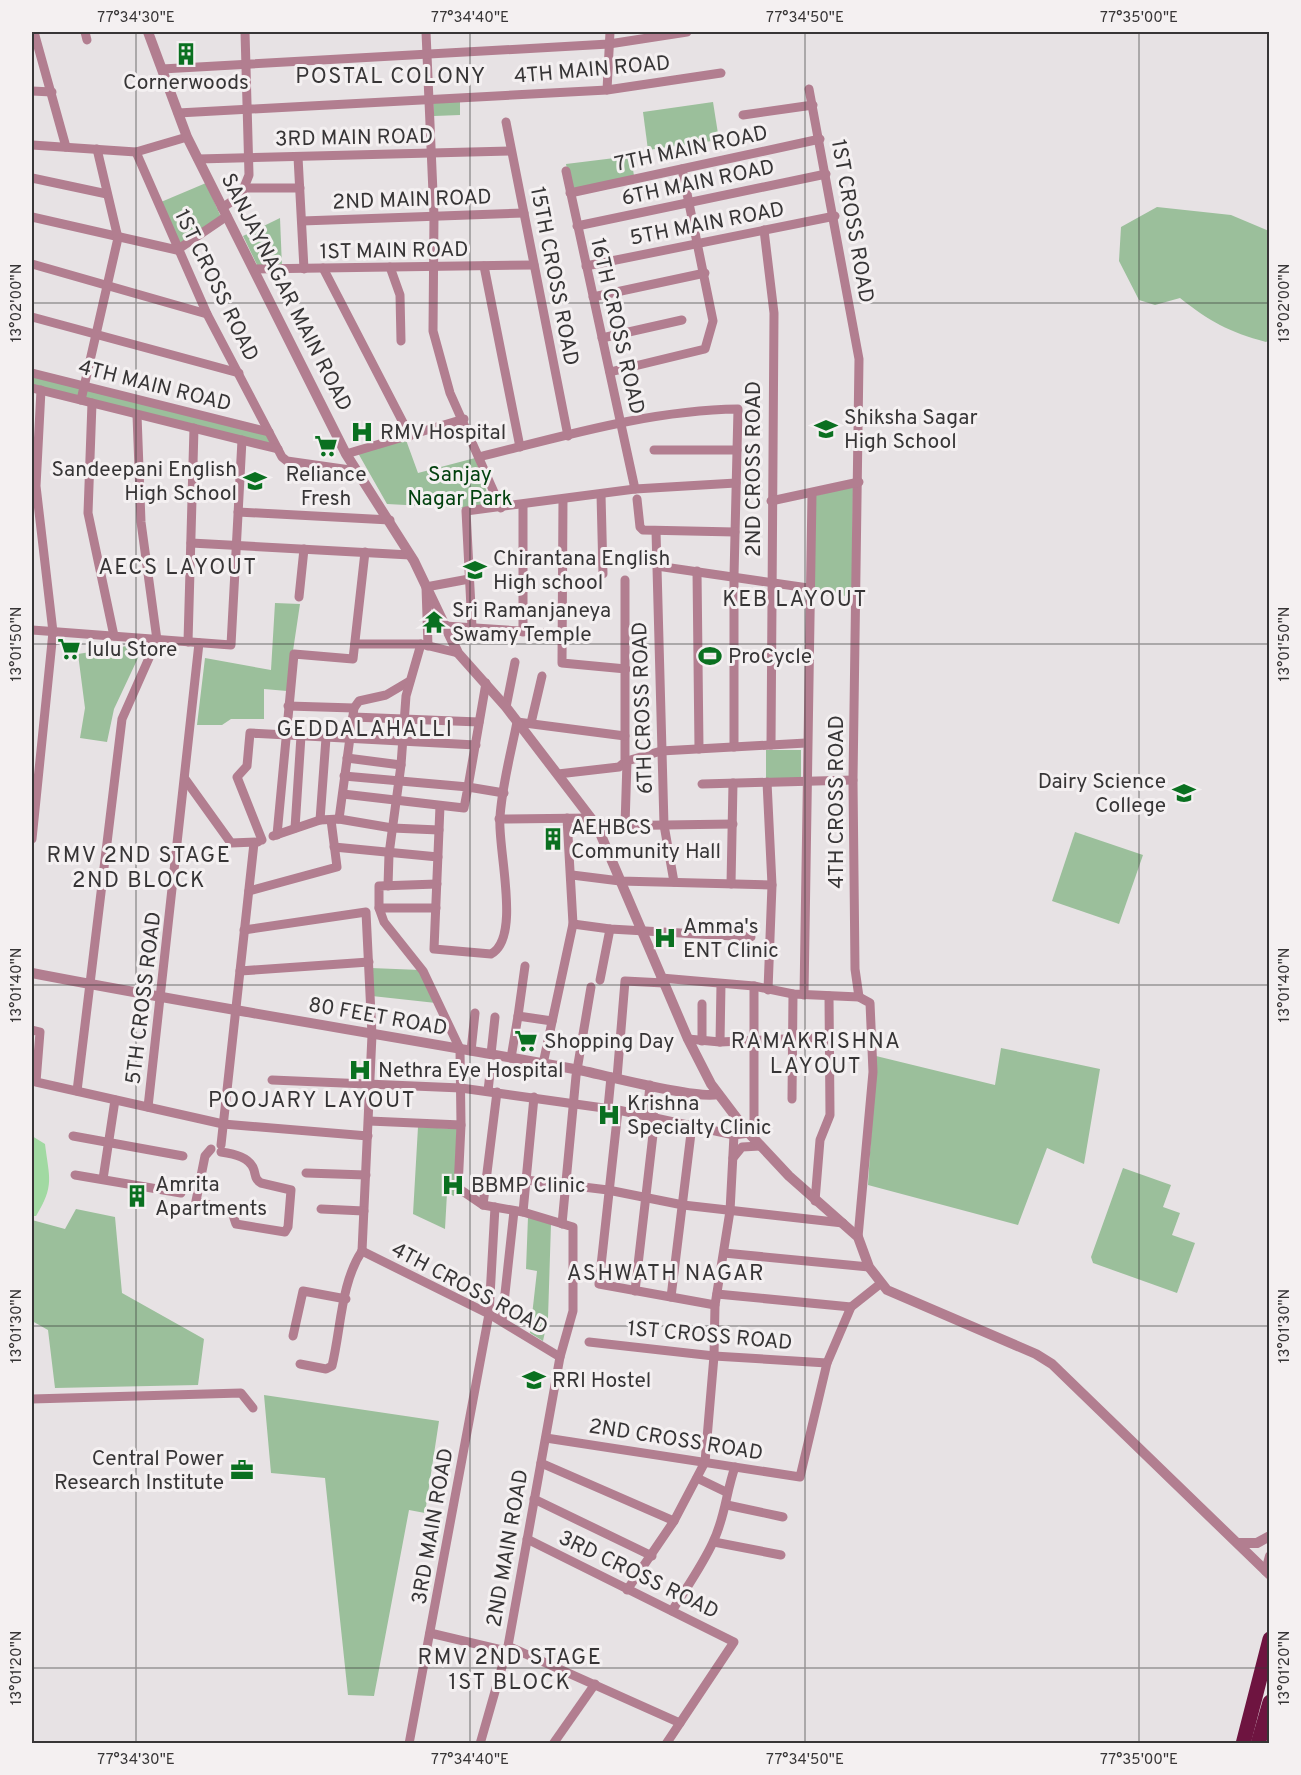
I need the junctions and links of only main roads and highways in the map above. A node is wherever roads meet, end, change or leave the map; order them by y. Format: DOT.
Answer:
graph roads {
  1 [pos="1269,1639"];
  2 [pos="1269,1702"];
  3 [pos="1243,1743"];
  4 [pos="1258,1743"];
  1 -- 3 [label="highway"];
  2 -- 4 [label="highway"];
}
